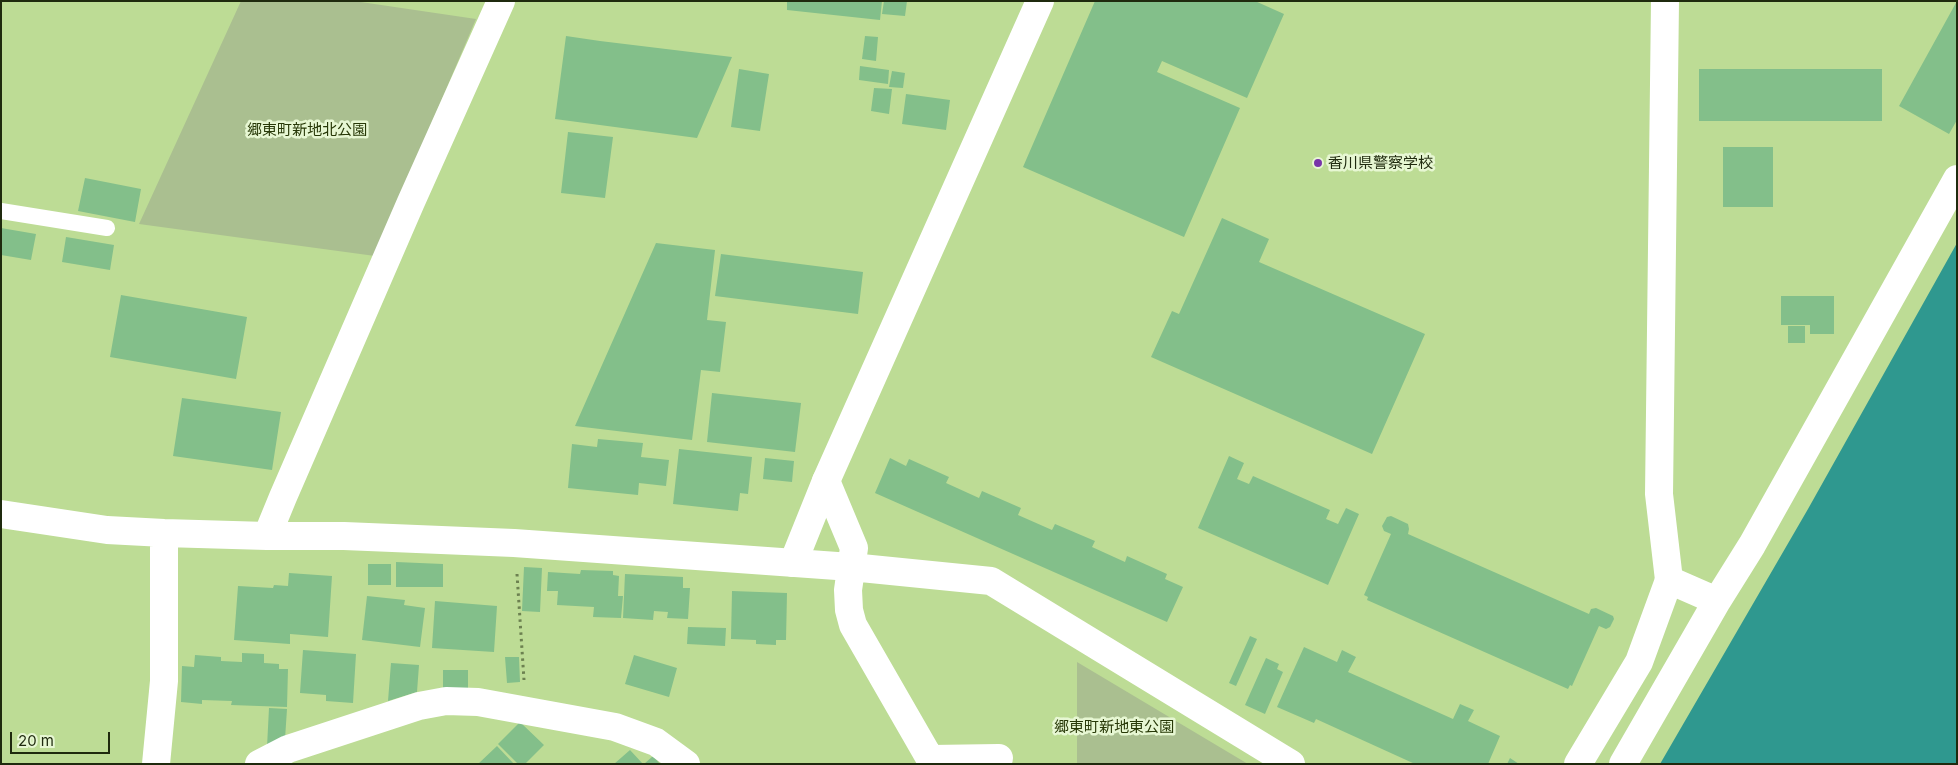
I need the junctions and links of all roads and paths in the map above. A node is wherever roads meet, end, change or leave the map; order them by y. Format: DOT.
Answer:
graph roads {
  1 [pos="501,1"];
  2 [pos="1040,1"];
  3 [pos="1665,1"];
  4 [pos="1957,179"];
  5 [pos="1,211"];
  6 [pos="107,228"];
  7 [pos="826,481"];
  8 [pos="1,514"];
  9 [pos="164,533"];
  10 [pos="267,536"];
  11 [pos="514,543"];
  12 [pos="792,563"];
  13 [pos="851,567"];
  14 [pos="1669,580"];
  15 [pos="1717,601"];
  16 [pos="527,710"];
  17 [pos="999,758"];
  18 [pos="932,761"];
  19 [pos="156,764"];
  20 [pos="259,764"];
  21 [pos="686,764"];
  22 [pos="1291,764"];
  23 [pos="1578,764"];
  24 [pos="1623,764"];
  1 -- 10 [label="street"];
  2 -- 7 [label="street"];
  3 -- 14 [label="street"];
  4 -- 15 [label="street"];
  5 -- 6 [label="lane"];
  7 -- 12 [label="street"];
  7 -- 13 [label="street"];
  8 -- 9 [label="street"];
  9 -- 10 [label="street"];
  9 -- 19 [label="street"];
  10 -- 11 [label="street"];
  11 -- 12 [label="street"];
  11 -- 16 [label="path"];
  12 -- 13 [label="street"];
  13 -- 18 [label="street"];
  13 -- 22 [label="street"];
  14 -- 15 [label="street"];
  14 -- 23 [label="street"];
  15 -- 24 [label="street"];
  16 -- 20 [label="street"];
  16 -- 21 [label="street"];
  17 -- 18 [label="street"];
}
